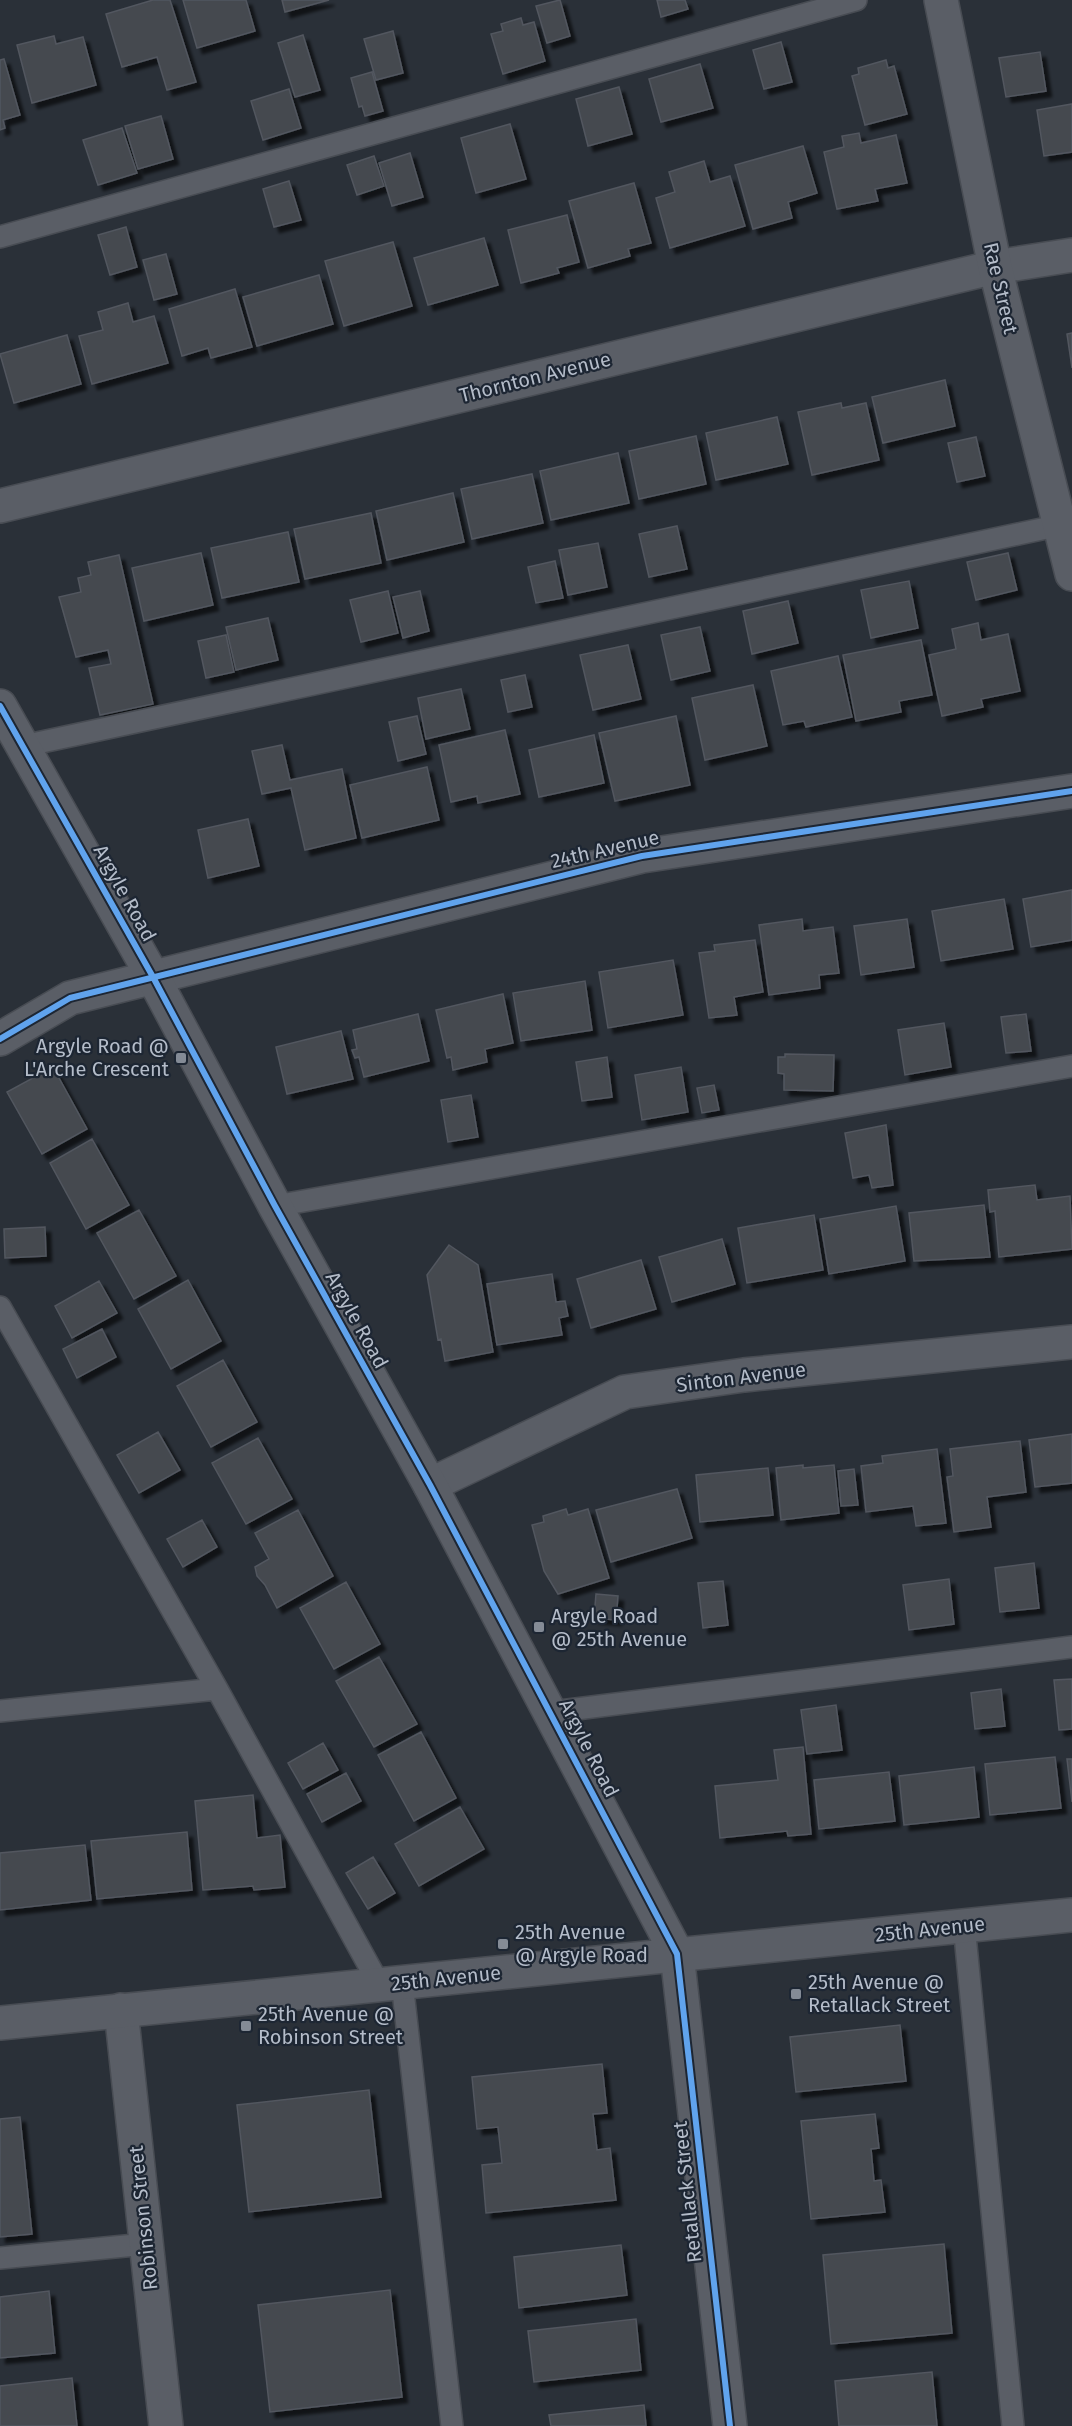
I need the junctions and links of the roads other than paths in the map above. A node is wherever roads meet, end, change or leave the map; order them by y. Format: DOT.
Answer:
graph roads {
  1 [pos="856,0"];
  2 [pos="941,0"];
  3 [pos="0,237"];
  4 [pos="1072,255"];
  5 [pos="994,267"];
  6 [pos="0,506"];
  7 [pos="1065,524"];
  8 [pos="1072,574"];
  9 [pos="0,706"];
  10 [pos="23,746"];
  11 [pos="1072,790"];
  12 [pos="153,977"];
  13 [pos="0,1039"];
  14 [pos="1072,1066"];
  15 [pos="275,1206"];
  16 [pos="2,1318"];
  17 [pos="1072,1342"];
  18 [pos="430,1485"];
  19 [pos="1072,1647"];
  20 [pos="217,1689"];
  21 [pos="0,1711"];
  22 [pos="552,1712"];
  23 [pos="1072,1915"];
  24 [pos="964,1925"];
  25 [pos="677,1954"];
  26 [pos="391,1983"];
  27 [pos="121,2010"];
  28 [pos="0,2022"];
  29 [pos="146,2244"];
  30 [pos="0,2258"];
  31 [pos="166,2426"];
  32 [pos="452,2426"];
  33 [pos="730,2426"];
  34 [pos="1013,2426"];
  1 -- 3 [label="lane"];
  2 -- 5 [label="street, Rae Street"];
  4 -- 5 [label="street, Thornton Avenue"];
  5 -- 6 [label="street, Thornton Avenue"];
  5 -- 7 [label="street, Rae Street"];
  7 -- 8 [label="street, Rae Street"];
  7 -- 10 [label="lane"];
  9 -- 10 [label="street, Argyle Road"];
  10 -- 12 [label="street, Argyle Road"];
  11 -- 12 [label="street, 24th Avenue"];
  12 -- 13 [label="street, 24th Avenue"];
  12 -- 15 [label="street, Argyle Road"];
  14 -- 15 [label="lane"];
  15 -- 18 [label="street, Argyle Road"];
  16 -- 20 [label="lane"];
  17 -- 18 [label="street, Sinton Avenue"];
  18 -- 22 [label="street, Argyle Road"];
  19 -- 22 [label="lane"];
  20 -- 21 [label="lane"];
  20 -- 26 [label="lane"];
  22 -- 25 [label="street, Argyle Road"];
  23 -- 24 [label="street, 25th Avenue"];
  24 -- 25 [label="street, 25th Avenue"];
  24 -- 34 [label="lane"];
  25 -- 26 [label="street, 25th Avenue"];
  25 -- 33 [label="street, Retallack Street"];
  26 -- 27 [label="street, 25th Avenue"];
  26 -- 32 [label="lane"];
  27 -- 28 [label="street, 25th Avenue"];
  27 -- 29 [label="street, Robinson Street"];
  29 -- 30 [label="lane"];
  29 -- 31 [label="street, Robinson Street"];
}
